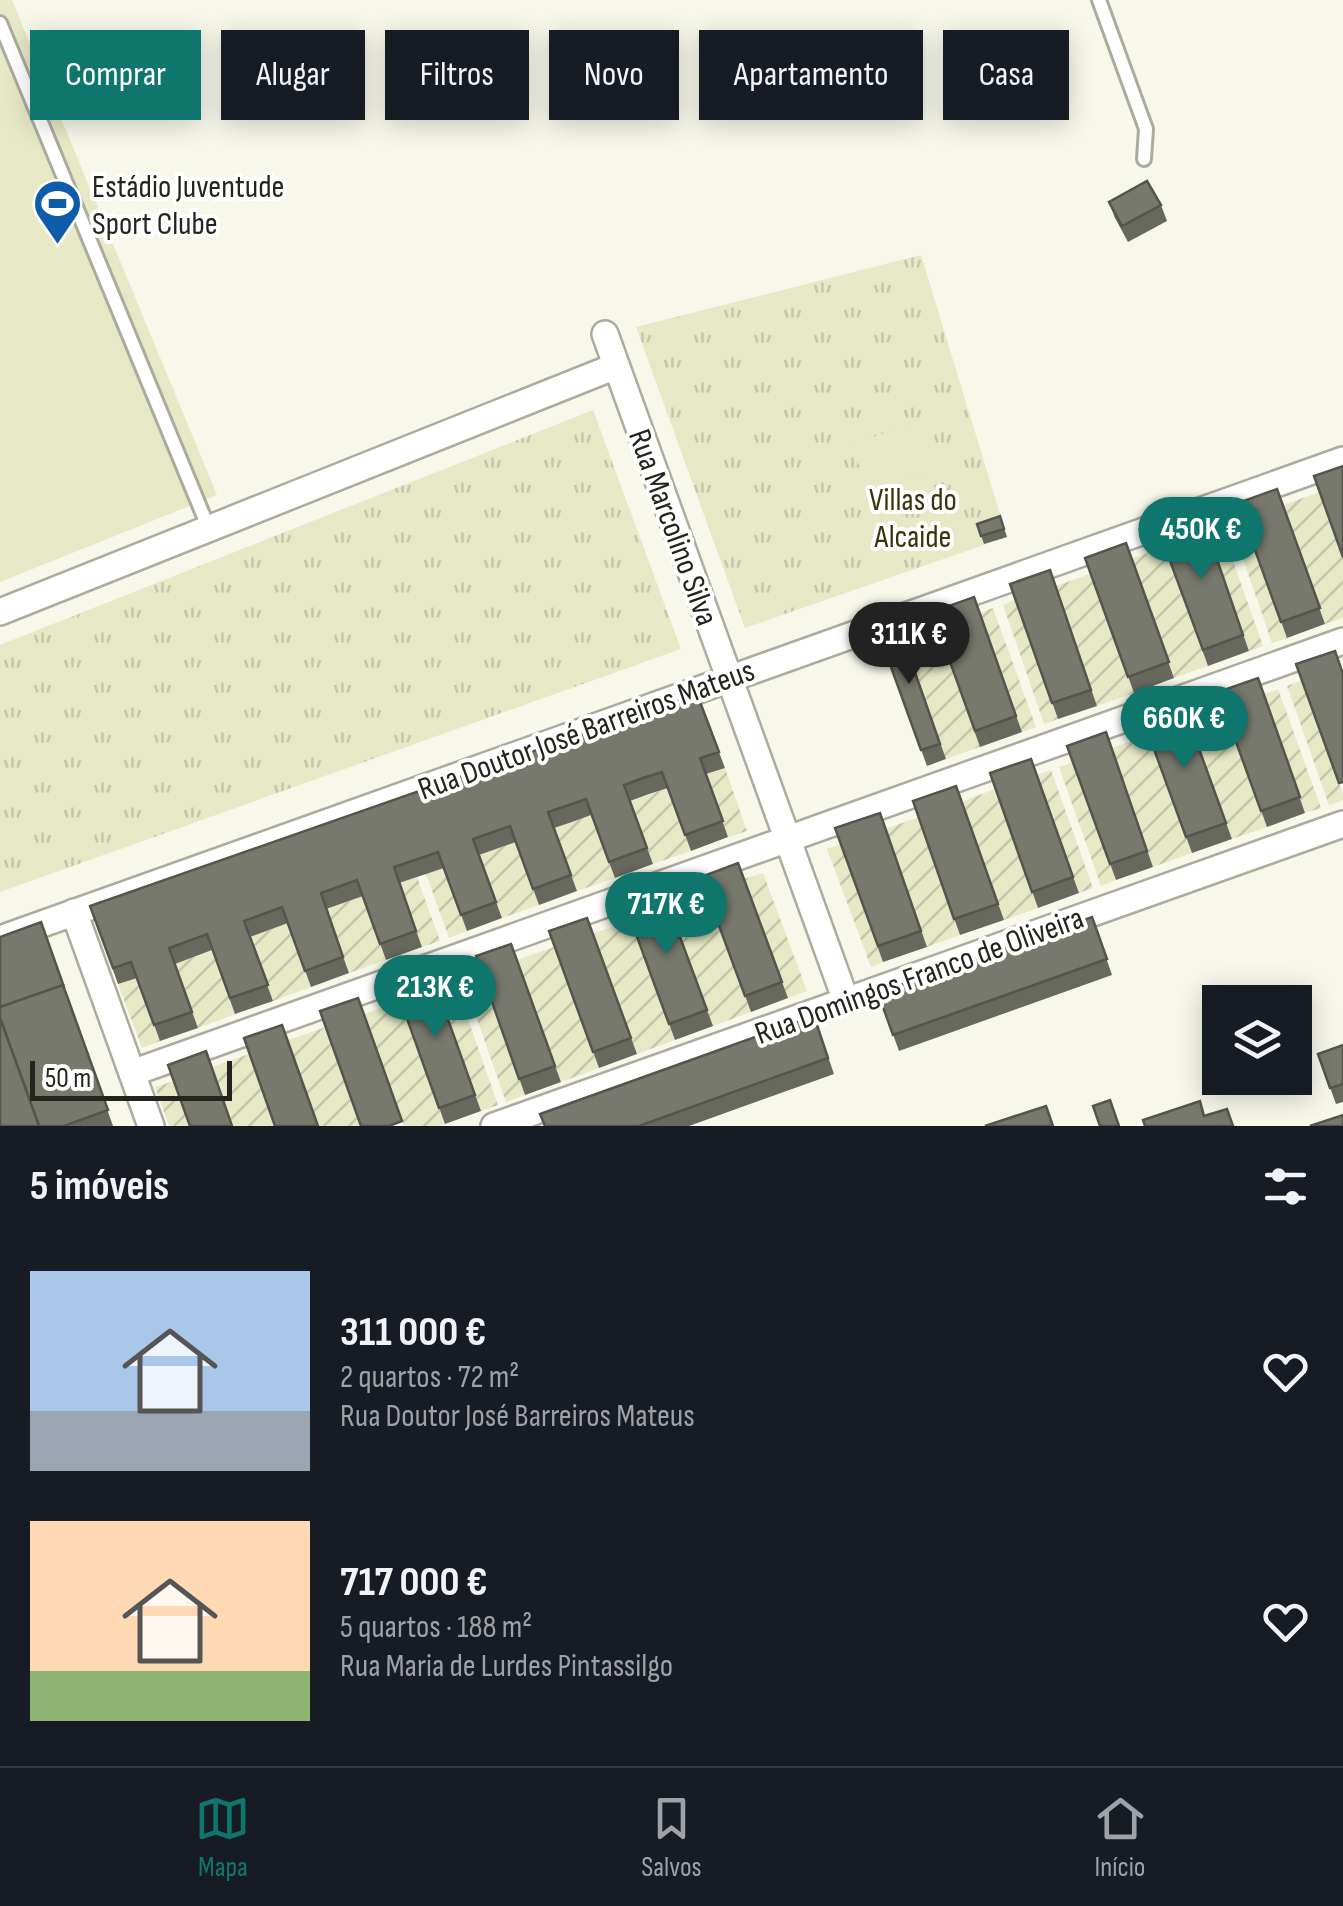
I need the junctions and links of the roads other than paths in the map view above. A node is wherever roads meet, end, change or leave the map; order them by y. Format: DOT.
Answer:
graph roads {
  1 [pos="1099,0"];
  2 [pos="0,23"];
  3 [pos="1144,160"];
  4 [pos="605,334"];
  5 [pos="616,366"];
  6 [pos="1343,460"];
  7 [pos="209,529"];
  8 [pos="0,612"];
  9 [pos="1343,641"];
  10 [pos="729,677"];
  11 [pos="1343,824"];
  12 [pos="787,839"];
  13 [pos="74,912"];
  14 [pos="0,939"];
  15 [pos="846,1001"];
  16 [pos="132,1073"];
  17 [pos="151,1126"];
  18 [pos="494,1126"];
  1 -- 3 [label="lane"];
  2 -- 7 [label="lane"];
  4 -- 5 [label="street, Rua Marcolino Silva"];
  5 -- 7 [label="street"];
  5 -- 10 [label="street, Rua Marcolino Silva"];
  6 -- 10 [label="street, Rua Doutor José Barreiros Mateus"];
  7 -- 8 [label="street"];
  9 -- 12 [label="street"];
  10 -- 12 [label="street, Rua Marcolino Silva"];
  10 -- 13 [label="street, Rua Doutor José Barreiros Mateus"];
  11 -- 15 [label="street, Rua Domingos Franco de Oliveira"];
  12 -- 15 [label="street, Rua Marcolino Silva"];
  12 -- 16 [label="street"];
  13 -- 14 [label="street, Rua Doutor José Barreiros Mateus"];
  13 -- 16 [label="street"];
  15 -- 18 [label="street, Rua Domingos Franco de Oliveira"];
  16 -- 17 [label="street"];
}
